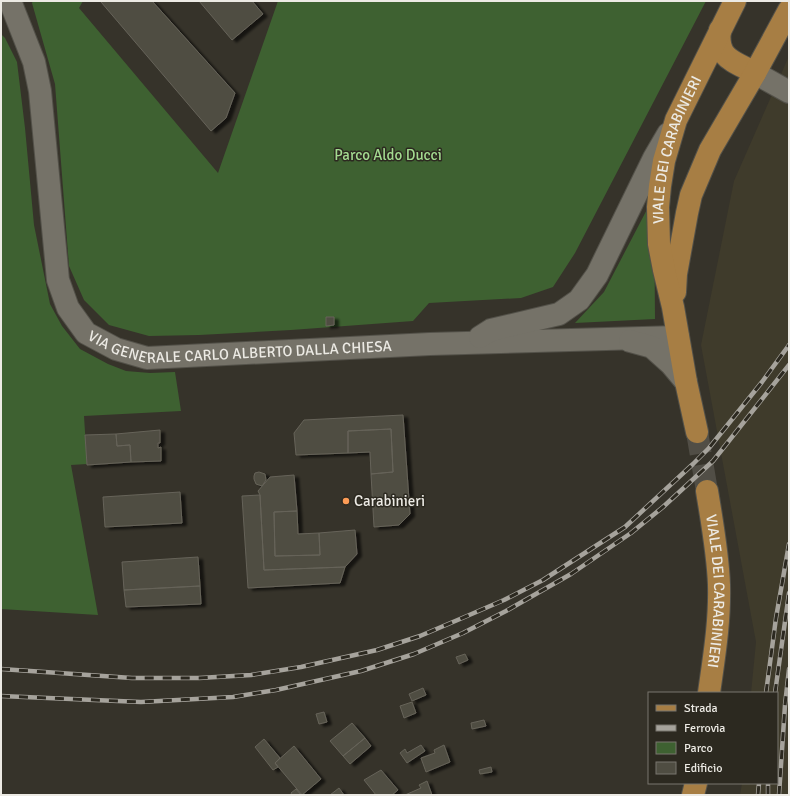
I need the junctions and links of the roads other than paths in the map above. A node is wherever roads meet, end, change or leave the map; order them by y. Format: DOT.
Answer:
graph roads {
  1 [pos="10,1"];
  2 [pos="735,1"];
  3 [pos="789,10"];
  4 [pos="720,30"];
  5 [pos="755,73"];
  6 [pos="789,92"];
  7 [pos="676,120"];
  8 [pos="674,307"];
  9 [pos="678,337"];
  10 [pos="622,338"];
  11 [pos="471,343"];
  12 [pos="686,382"];
  13 [pos="697,432"];
  14 [pos="707,490"];
  15 [pos="709,692"];
  16 [pos="697,784"];
  17 [pos="697,784"];
  18 [pos="693,795"];
  19 [pos="698,795"];
  1 -- 11 [label="street, VIA GENERALE CARLO ALBERTO DALLA CHIESA"];
  2 -- 4 [label="main road, VIALE DEI CARABINIERI"];
  3 -- 5 [label="main road, VIALE DEI CARABINIERI"];
  4 -- 5 [label="main road"];
  4 -- 7 [label="main road, VIALE DEI CARABINIERI"];
  5 -- 6 [label="street"];
  5 -- 8 [label="main road, VIALE DEI CARABINIERI"];
  7 -- 8 [label="main road, VIALE DEI CARABINIERI"];
  7 -- 11 [label="street"];
  8 -- 9 [label="main road, VIALE DEI CARABINIERI"];
  9 -- 10 [label="street, VIA GENERALE CARLO ALBERTO DALLA CHIESA"];
  9 -- 12 [label="main road, VIALE DEI CARABINIERI"];
  10 -- 11 [label="street, VIA GENERALE CARLO ALBERTO DALLA CHIESA"];
  10 -- 12 [label="street, VIA GENERALE CARLO ALBERTO DALLA CHIESA"];
  12 -- 13 [label="main road, VIALE DEI CARABINIERI"];
  14 -- 15 [label="main road, VIALE DEI CARABINIERI"];
  16 -- 18 [label="main road"];
  17 -- 19 [label="main road"];
}
